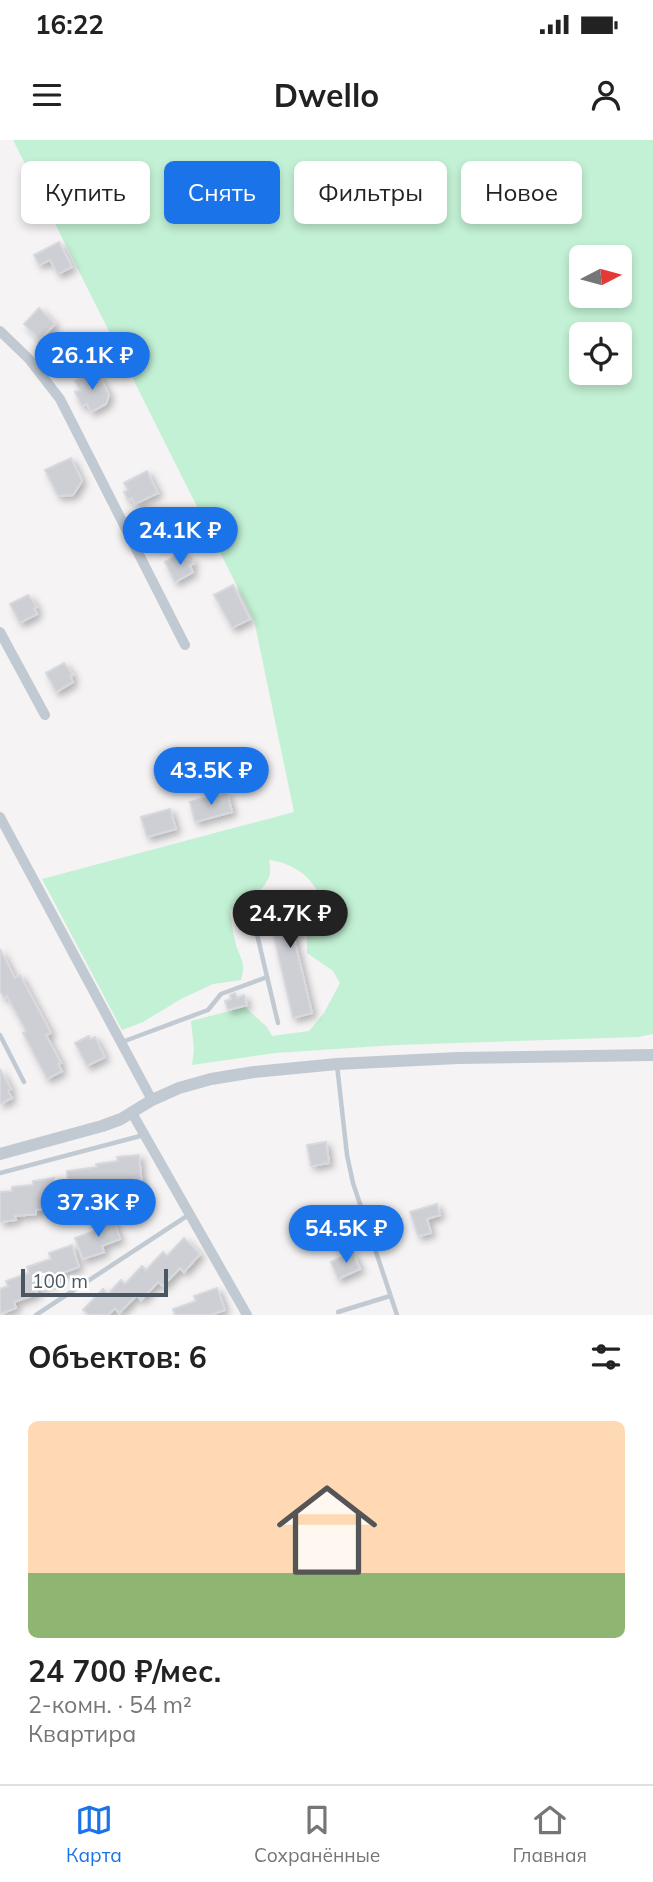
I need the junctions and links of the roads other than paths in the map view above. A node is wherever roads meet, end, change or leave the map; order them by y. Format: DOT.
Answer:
graph roads {
  1 [pos="0,331"];
  2 [pos="0,632"];
  3 [pos="186,645"];
  4 [pos="45,715"];
  5 [pos="0,817"];
  6 [pos="251,909"];
  7 [pos="267,977"];
  8 [pos="278,1023"];
  9 [pos="0,1035"];
  10 [pos="121,1042"];
  11 [pos="653,1055"];
  12 [pos="337,1064"];
  13 [pos="24,1082"];
  14 [pos="152,1100"];
  15 [pos="132,1113"];
  16 [pos="145,1134"];
  17 [pos="0,1154"];
  18 [pos="0,1173"];
  19 [pos="190,1214"];
  20 [pos="390,1296"];
  21 [pos="338,1312"];
  22 [pos="36,1315"];
  23 [pos="246,1315"];
  24 [pos="397,1315"];
  1 -- 3 [label="street"];
  2 -- 4 [label="street"];
  5 -- 10 [label="street"];
  6 -- 7 [label="lane"];
  7 -- 8 [label="lane"];
  7 -- 10 [label="lane"];
  9 -- 13 [label="lane"];
  10 -- 14 [label="street"];
  11 -- 12 [label="street"];
  12 -- 14 [label="street"];
  12 -- 20 [label="lane"];
  14 -- 15 [label="street"];
  15 -- 16 [label="street"];
  15 -- 17 [label="street"];
  16 -- 18 [label="lane"];
  16 -- 19 [label="street"];
  19 -- 22 [label="lane"];
  19 -- 23 [label="street"];
  20 -- 21 [label="lane"];
  20 -- 24 [label="lane"];
}
